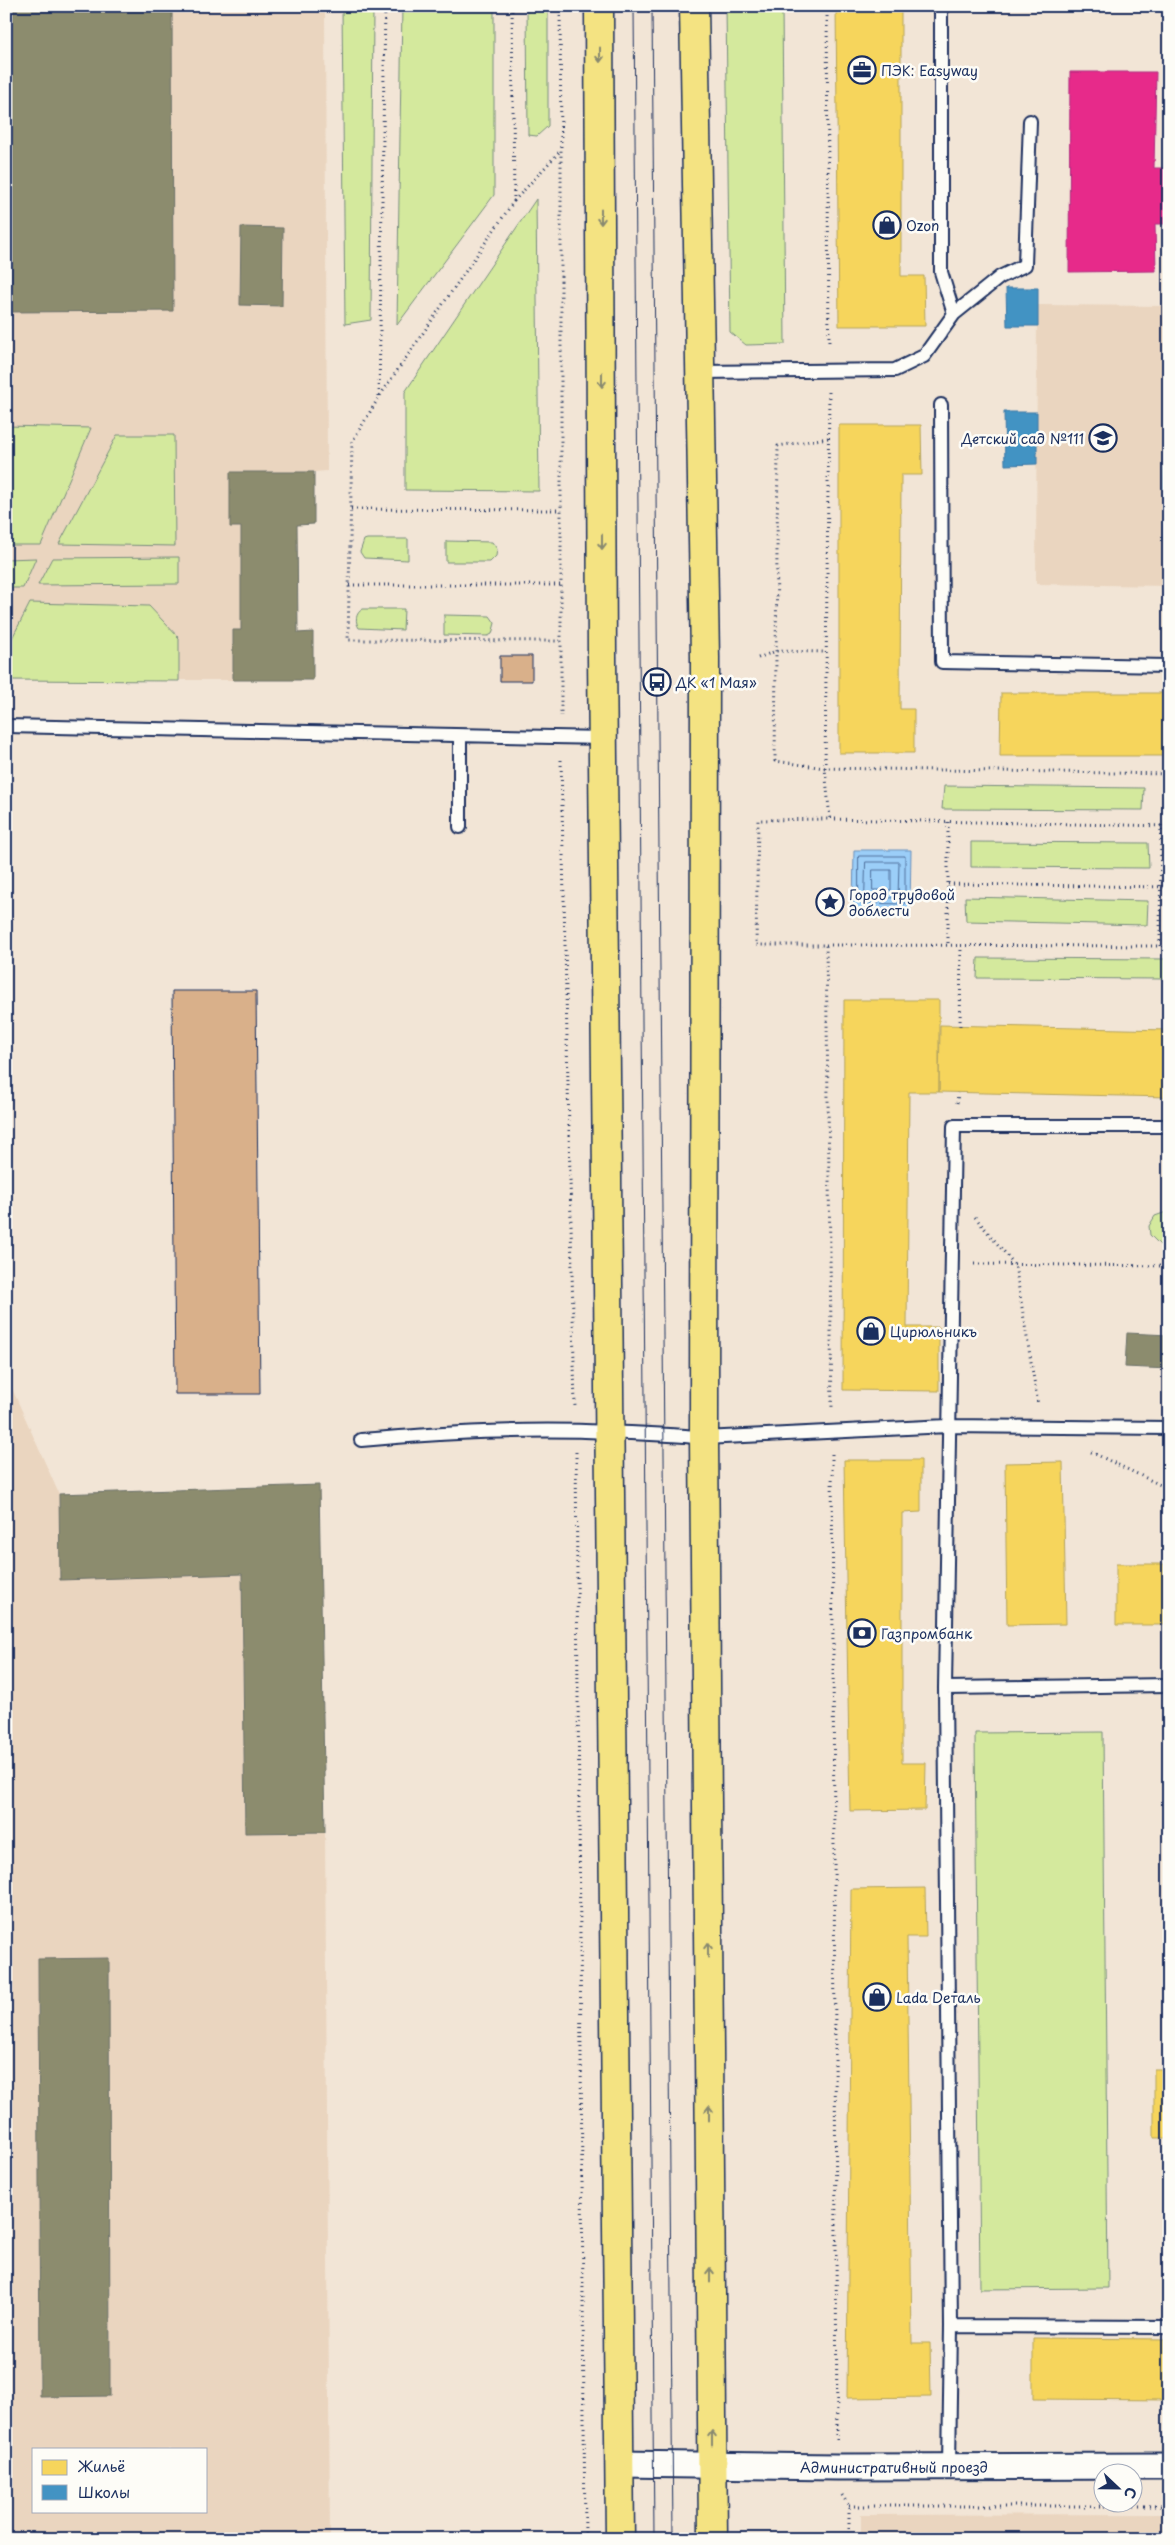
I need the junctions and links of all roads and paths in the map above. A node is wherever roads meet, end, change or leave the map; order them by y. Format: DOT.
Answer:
graph roads {
  1 [pos="385,6"];
  2 [pos="512,6"];
  3 [pos="560,6"];
  4 [pos="599,6"];
  5 [pos="694,6"];
  6 [pos="827,6"];
  7 [pos="941,6"];
  8 [pos="1030,121"];
  9 [pos="560,150"];
  10 [pos="514,201"];
  11 [pos="954,314"];
  12 [pos="829,371"];
  13 [pos="700,372"];
  14 [pos="378,397"];
  15 [pos="941,405"];
  16 [pos="828,438"];
  17 [pos="351,509"];
  18 [pos="561,510"];
  19 [pos="350,585"];
  20 [pos="560,585"];
  21 [pos="560,641"];
  22 [pos="776,650"];
  23 [pos="825,652"];
  24 [pos="758,658"];
  25 [pos="1169,666"];
  26 [pos="6,726"];
  27 [pos="460,736"];
  28 [pos="605,738"];
  29 [pos="561,739"];
  30 [pos="825,768"];
  31 [pos="1169,774"];
  32 [pos="830,819"];
  33 [pos="948,822"];
  34 [pos="1161,825"];
  35 [pos="1169,826"];
  36 [pos="460,827"];
  37 [pos="948,884"];
  38 [pos="1159,887"];
  39 [pos="1169,887"];
  40 [pos="826,945"];
  41 [pos="948,945"];
  42 [pos="961,946"];
  43 [pos="1160,946"];
  44 [pos="1169,946"];
  45 [pos="960,1026"];
  46 [pos="1169,1126"];
  47 [pos="951,1187"];
  48 [pos="952,1264"];
  49 [pos="1015,1265"];
  50 [pos="1169,1266"];
  51 [pos="947,1426"];
  52 [pos="1042,1428"];
  53 [pos="1169,1428"];
  54 [pos="576,1430"];
  55 [pos="832,1431"];
  56 [pos="610,1432"];
  57 [pos="704,1438"];
  58 [pos="361,1440"];
  59 [pos="1084,1448"];
  60 [pos="1169,1489"];
  61 [pos="1169,1686"];
  62 [pos="945,1688"];
  63 [pos="951,2326"];
  64 [pos="1169,2327"];
  65 [pos="620,2464"];
  66 [pos="712,2464"];
  67 [pos="1169,2466"];
  68 [pos="837,2467"];
  69 [pos="949,2467"];
  70 [pos="849,2506"];
  71 [pos="1169,2506"];
  72 [pos="585,2539"];
  73 [pos="620,2539"];
  74 [pos="712,2539"];
  75 [pos="849,2539"];
  1 -- 14 [label="path"];
  2 -- 10 [label="path"];
  3 -- 9 [label="path"];
  4 -- 28 [label="highway, one-way"];
  5 -- 13 [label="highway"];
  6 -- 12 [label="path"];
  7 -- 11 [label="lane"];
  8 -- 11 [label="lane"];
  9 -- 10 [label="path"];
  9 -- 18 [label="path"];
  10 -- 14 [label="path"];
  11 -- 12 [label="lane"];
  12 -- 13 [label="lane"];
  12 -- 16 [label="path"];
  13 -- 57 [label="highway"];
  14 -- 17 [label="path"];
  15 -- 25 [label="lane"];
  16 -- 22 [label="path"];
  16 -- 23 [label="path"];
  17 -- 18 [label="path"];
  17 -- 19 [label="path"];
  18 -- 20 [label="path"];
  19 -- 20 [label="path"];
  19 -- 21 [label="path"];
  20 -- 21 [label="path"];
  21 -- 29 [label="path"];
  22 -- 23 [label="path"];
  22 -- 24 [label="path"];
  22 -- 30 [label="path"];
  23 -- 30 [label="path"];
  26 -- 27 [label="lane"];
  27 -- 29 [label="lane"];
  27 -- 36 [label="lane"];
  28 -- 29 [label="lane"];
  28 -- 56 [label="highway"];
  29 -- 54 [label="path"];
  30 -- 31 [label="path"];
  30 -- 32 [label="path"];
  32 -- 33 [label="path"];
  32 -- 40 [label="path"];
  33 -- 34 [label="path"];
  33 -- 37 [label="path"];
  34 -- 35 [label="path"];
  34 -- 38 [label="path"];
  37 -- 38 [label="path"];
  37 -- 41 [label="path"];
  38 -- 39 [label="path"];
  38 -- 43 [label="path"];
  40 -- 41 [label="path"];
  40 -- 55 [label="path"];
  41 -- 42 [label="path"];
  42 -- 43 [label="path"];
  42 -- 45 [label="path"];
  43 -- 44 [label="path"];
  46 -- 47 [label="lane"];
  47 -- 48 [label="lane"];
  47 -- 49 [label="path"];
  48 -- 49 [label="path"];
  48 -- 51 [label="lane"];
  49 -- 50 [label="path"];
  49 -- 52 [label="path"];
  51 -- 52 [label="lane"];
  51 -- 55 [label="lane"];
  51 -- 62 [label="lane"];
  52 -- 53 [label="lane"];
  54 -- 56 [label="lane"];
  54 -- 58 [label="lane"];
  54 -- 72 [label="path"];
  55 -- 57 [label="lane"];
  55 -- 68 [label="path"];
  56 -- 57 [label="lane"];
  56 -- 65 [label="highway"];
  66 -- 57 [label="highway, one-way"];
  59 -- 60 [label="path"];
  61 -- 62 [label="lane"];
  62 -- 63 [label="lane"];
  63 -- 64 [label="lane"];
  63 -- 69 [label="lane"];
  65 -- 66 [label="street, Административный проезд"];
  65 -- 73 [label="highway"];
  66 -- 68 [label="street, Административный проезд"];
  66 -- 74 [label="highway"];
  67 -- 69 [label="street, Административный проезд"];
  68 -- 69 [label="street, Административный проезд"];
  68 -- 70 [label="path"];
  70 -- 71 [label="path"];
  70 -- 75 [label="path"];
}
